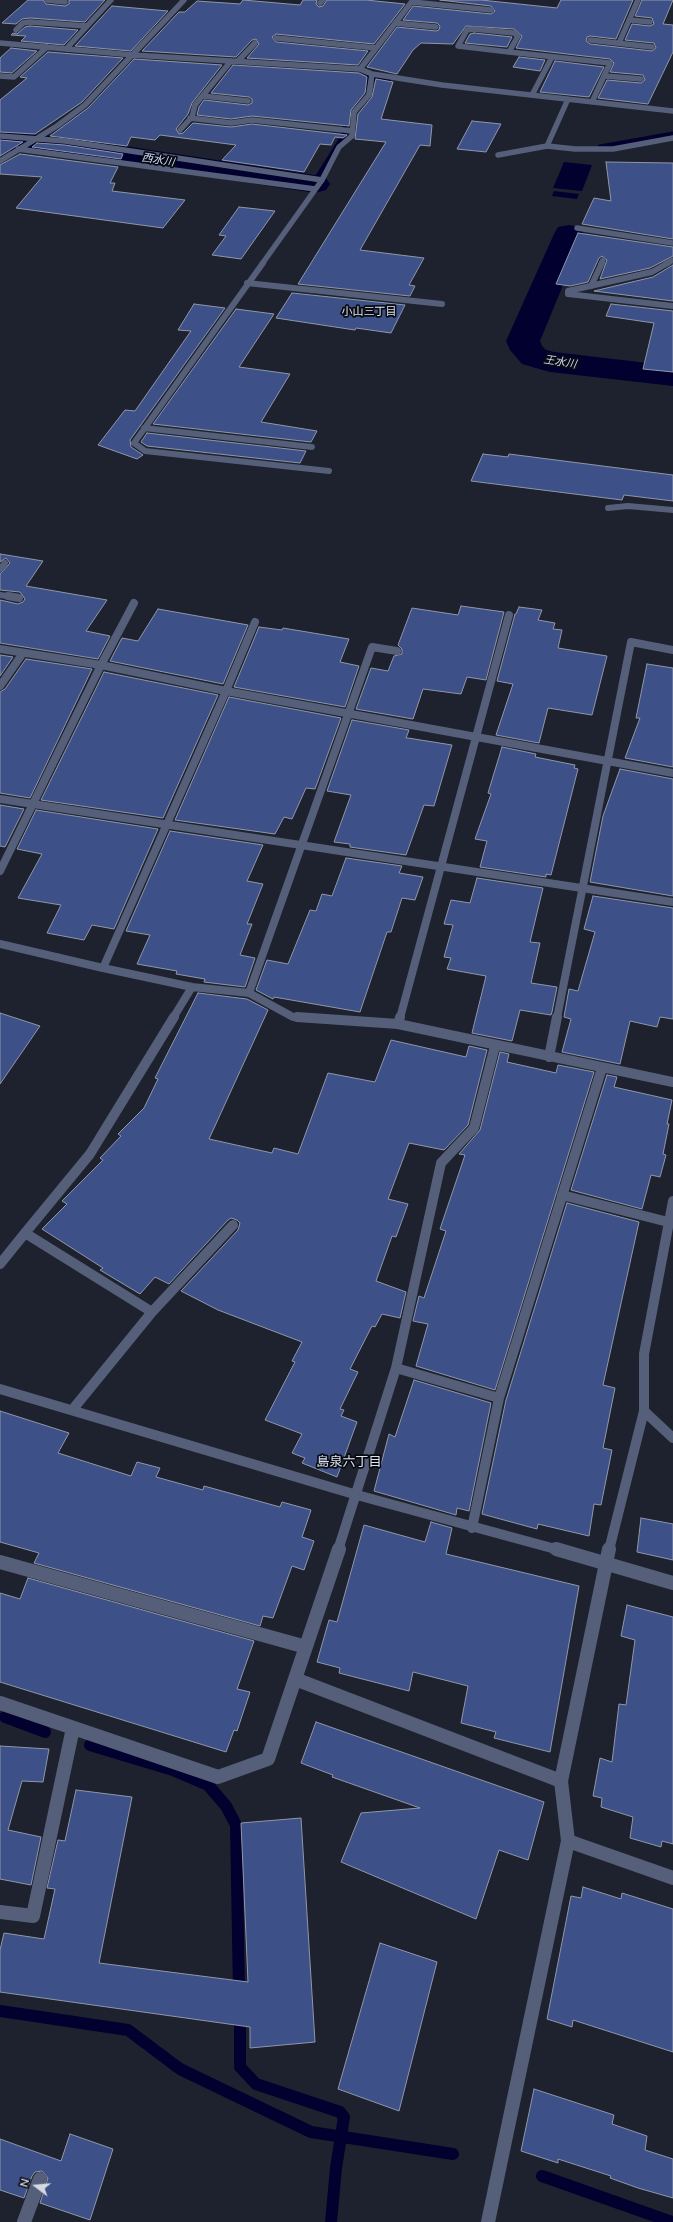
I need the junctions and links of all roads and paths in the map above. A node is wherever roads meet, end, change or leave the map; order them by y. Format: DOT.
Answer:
graph roads {
  1 [pos="48,0"];
  2 [pos="111,0"];
  3 [pos="184,0"];
  4 [pos="638,0"];
  5 [pos="412,1"];
  6 [pos="64,2"];
  7 [pos="490,10"];
  8 [pos="630,20"];
  9 [pos="650,22"];
  10 [pos="395,23"];
  11 [pos="87,26"];
  12 [pos="436,27"];
  13 [pos="16,30"];
  14 [pos="276,38"];
  15 [pos="590,40"];
  16 [pos="0,43"];
  17 [pos="8,43"];
  18 [pos="255,43"];
  19 [pos="619,43"];
  20 [pos="47,47"];
  21 [pos="652,47"];
  22 [pos="376,48"];
  23 [pos="66,49"];
  24 [pos="0,51"];
  25 [pos="509,52"];
  26 [pos="133,55"];
  27 [pos="552,57"];
  28 [pos="231,61"];
  29 [pos="238,61"];
  30 [pos="360,69"];
  31 [pos="372,74"];
  32 [pos="0,76"];
  33 [pos="605,76"];
  34 [pos="640,79"];
  35 [pos="532,95"];
  36 [pos="203,96"];
  37 [pos="568,100"];
  38 [pos="248,101"];
  39 [pos="592,102"];
  40 [pos="673,111"];
  41 [pos="190,118"];
  42 [pos="180,130"];
  43 [pos="353,131"];
  44 [pos="0,136"];
  45 [pos="38,138"];
  46 [pos="673,138"];
  47 [pos="547,146"];
  48 [pos="18,149"];
  49 [pos="498,155"];
  50 [pos="0,161"];
  51 [pos="322,180"];
  52 [pos="315,188"];
  53 [pos="577,228"];
  54 [pos="673,243"];
  55 [pos="603,260"];
  56 [pos="673,260"];
  57 [pos="247,282"];
  58 [pos="591,286"];
  59 [pos="442,304"];
  60 [pos="673,306"];
  61 [pos="144,428"];
  62 [pos="312,447"];
  63 [pos="329,471"];
  64 [pos="608,508"];
  65 [pos="673,510"];
  66 [pos="0,595"];
  67 [pos="19,598"];
  68 [pos="134,603"];
  69 [pos="509,615"];
  70 [pos="255,622"];
  71 [pos="0,650"];
  72 [pos="673,650"];
  73 [pos="397,651"];
  74 [pos="23,653"];
  75 [pos="101,665"];
  76 [pos="0,686"];
  77 [pos="226,691"];
  78 [pos="350,715"];
  79 [pos="474,737"];
  80 [pos="607,761"];
  81 [pos="673,773"];
  82 [pos="0,799"];
  83 [pos="34,805"];
  84 [pos="169,824"];
  85 [pos="300,846"];
  86 [pos="439,867"];
  87 [pos="0,871"];
  88 [pos="584,888"];
  89 [pos="673,902"];
  90 [pos="0,944"];
  91 [pos="103,968"];
  92 [pos="192,987"];
  93 [pos="249,994"];
  94 [pos="398,1024"];
  95 [pos="495,1046"];
  96 [pos="549,1057"];
  97 [pos="602,1068"];
  98 [pos="673,1082"];
  99 [pos="562,1195"];
  100 [pos="673,1202"];
  101 [pos="668,1222"];
  102 [pos="233,1225"];
  103 [pos="25,1233"];
  104 [pos="0,1264"];
  105 [pos="152,1312"];
  106 [pos="396,1368"];
  107 [pos="0,1388"];
  108 [pos="498,1398"];
  109 [pos="73,1409"];
  110 [pos="644,1411"];
  111 [pos="673,1438"];
  112 [pos="357,1495"];
  113 [pos="472,1528"];
  114 [pos="0,1562"];
  115 [pos="606,1563"];
  116 [pos="673,1583"];
  117 [pos="306,1647"];
  118 [pos="295,1679"];
  119 [pos="0,1703"];
  120 [pos="74,1728"];
  121 [pos="561,1781"];
  122 [pos="568,1841"];
  123 [pos="673,1878"];
  124 [pos="0,1912"];
  125 [pos="40,2179"];
  126 [pos="24,2222"];
  127 [pos="488,2222"];
  1 -- 6 [label="street"];
  2 -- 11 [label="street"];
  3 -- 26 [label="street"];
  4 -- 8 [label="street"];
  5 -- 7 [label="street"];
  5 -- 10 [label="street"];
  8 -- 9 [label="street"];
  8 -- 19 [label="street"];
  10 -- 12 [label="street"];
  10 -- 22 [label="street"];
  11 -- 13 [label="street"];
  11 -- 23 [label="street"];
  14 -- 22 [label="street"];
  15 -- 19 [label="street"];
  16 -- 17 [label="street"];
  17 -- 20 [label="street"];
  17 -- 24 [label="street"];
  18 -- 29 [label="street"];
  19 -- 21 [label="street"];
  20 -- 23 [label="street"];
  20 -- 32 [label="street"];
  22 -- 30 [label="street"];
  23 -- 26 [label="street"];
  25 -- 25 [label="street"];
  25 -- 27 [label="street"];
  26 -- 28 [label="street"];
  26 -- 45 [label="street"];
  27 -- 33 [label="street"];
  27 -- 35 [label="street"];
  28 -- 29 [label="street"];
  28 -- 36 [label="street"];
  29 -- 30 [label="street"];
  30 -- 31 [label="street"];
  31 -- 35 [label="street"];
  31 -- 43 [label="street"];
  33 -- 34 [label="street"];
  33 -- 39 [label="street"];
  35 -- 37 [label="street"];
  36 -- 38 [label="street"];
  36 -- 41 [label="street"];
  37 -- 39 [label="street"];
  37 -- 47 [label="street"];
  39 -- 40 [label="street"];
  41 -- 42 [label="street"];
  41 -- 43 [label="street"];
  43 -- 51 [label="street"];
  44 -- 45 [label="street"];
  45 -- 48 [label="street"];
  45 -- 51 [label="street"];
  46 -- 47 [label="street"];
  47 -- 49 [label="street"];
  48 -- 50 [label="street"];
  48 -- 52 [label="street"];
  51 -- 52 [label="street"];
  52 -- 57 [label="street"];
  53 -- 54 [label="street"];
  55 -- 58 [label="street"];
  56 -- 58 [label="street"];
  57 -- 59 [label="street"];
  57 -- 61 [label="street"];
  58 -- 60 [label="street"];
  61 -- 62 [label="street"];
  61 -- 63 [label="street"];
  64 -- 65 [label="street"];
  66 -- 67 [label="street"];
  68 -- 75 [label="street"];
  69 -- 79 [label="street"];
  70 -- 77 [label="street"];
  71 -- 74 [label="street"];
  72 -- 80 [label="street"];
  73 -- 78 [label="street"];
  74 -- 75 [label="street"];
  74 -- 76 [label="street"];
  75 -- 77 [label="street"];
  75 -- 83 [label="street"];
  77 -- 78 [label="street"];
  77 -- 84 [label="street"];
  78 -- 79 [label="street"];
  78 -- 85 [label="street"];
  79 -- 80 [label="street"];
  79 -- 86 [label="street"];
  80 -- 81 [label="street"];
  80 -- 88 [label="street"];
  82 -- 83 [label="street"];
  83 -- 84 [label="street"];
  83 -- 87 [label="street"];
  84 -- 85 [label="street"];
  84 -- 91 [label="street"];
  85 -- 86 [label="street"];
  85 -- 93 [label="street"];
  86 -- 88 [label="street"];
  86 -- 94 [label="street"];
  88 -- 89 [label="street"];
  88 -- 96 [label="street"];
  90 -- 91 [label="street"];
  91 -- 92 [label="street"];
  92 -- 93 [label="street"];
  92 -- 103 [label="street"];
  93 -- 94 [label="street"];
  94 -- 95 [label="street"];
  95 -- 96 [label="street"];
  95 -- 106 [label="street"];
  96 -- 97 [label="street"];
  97 -- 98 [label="street"];
  97 -- 99 [label="street"];
  99 -- 101 [label="street"];
  99 -- 108 [label="street"];
  100 -- 101 [label="street"];
  101 -- 110 [label="street"];
  102 -- 105 [label="street"];
  103 -- 104 [label="street"];
  103 -- 105 [label="street"];
  105 -- 109 [label="street"];
  106 -- 108 [label="street"];
  106 -- 112 [label="street"];
  107 -- 109 [label="street"];
  108 -- 113 [label="street"];
  109 -- 112 [label="street"];
  110 -- 111 [label="street"];
  110 -- 115 [label="street"];
  112 -- 113 [label="street"];
  112 -- 117 [label="street"];
  113 -- 115 [label="street"];
  114 -- 117 [label="street"];
  115 -- 116 [label="street"];
  115 -- 121 [label="street"];
  117 -- 118 [label="street"];
  118 -- 120 [label="street"];
  118 -- 121 [label="street"];
  119 -- 120 [label="street"];
  120 -- 124 [label="street"];
  121 -- 122 [label="street"];
  122 -- 123 [label="street"];
  122 -- 127 [label="street"];
  125 -- 126 [label="street"];
}
